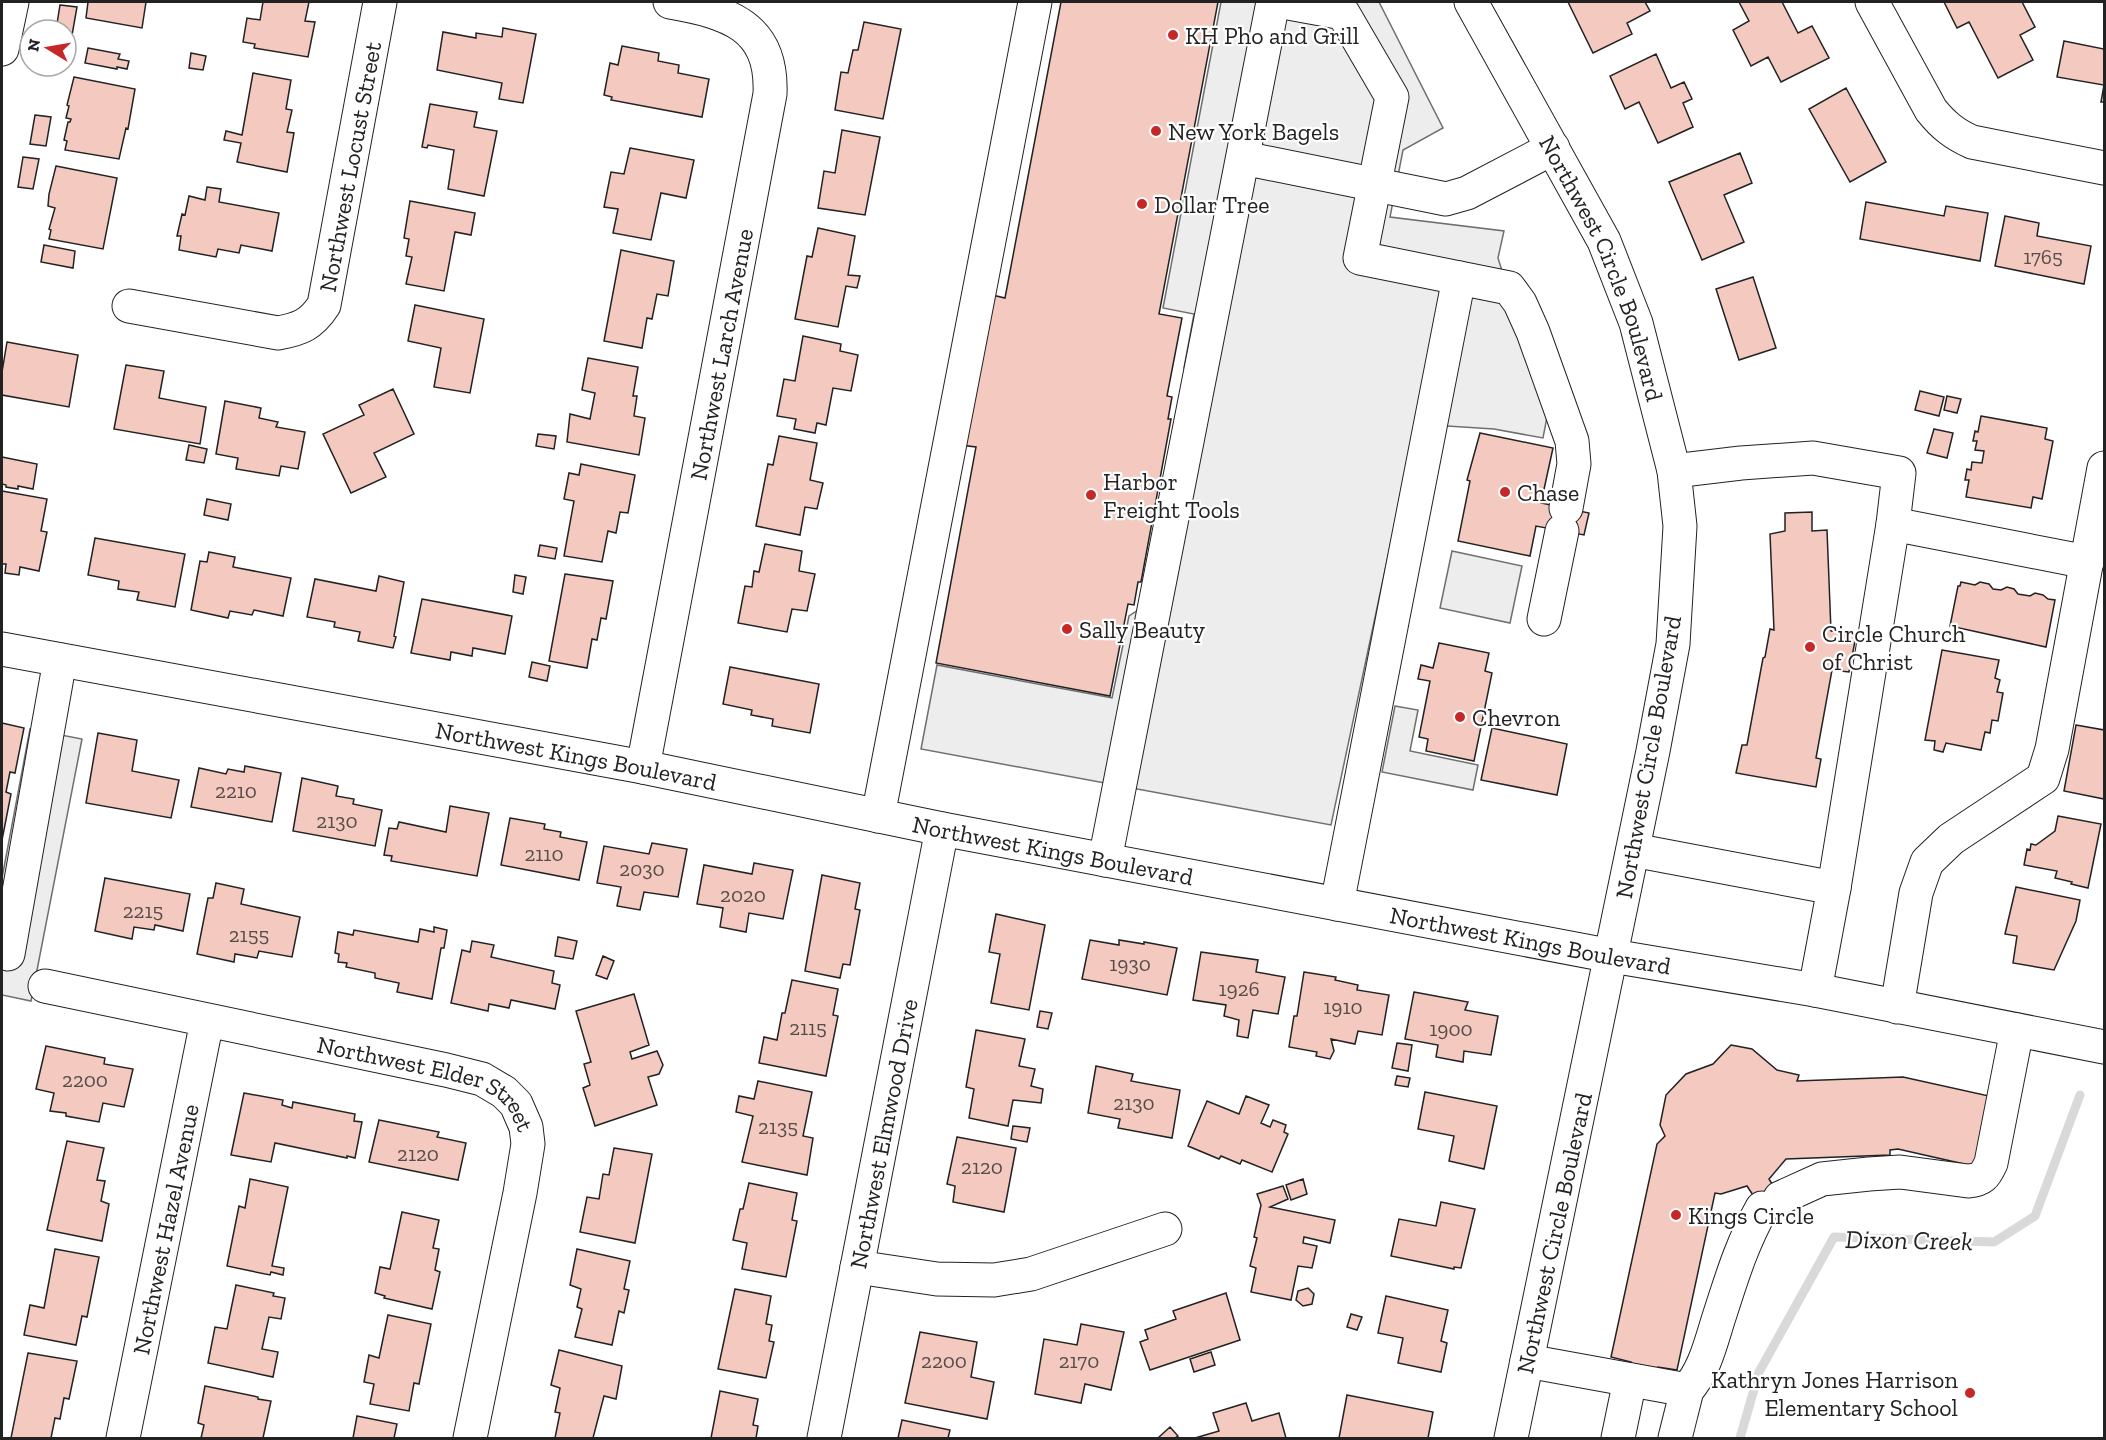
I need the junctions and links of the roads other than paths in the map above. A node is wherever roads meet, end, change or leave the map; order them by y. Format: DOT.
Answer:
graph roads {
  1 [pos="12,2"];
  2 [pos="380,2"];
  3 [pos="670,2"];
  4 [pos="1035,2"];
  5 [pos="1273,2"];
  6 [pos="1283,2"];
  7 [pos="1472,2"];
  8 [pos="1872,2"];
  9 [pos="2,49"];
  10 [pos="1553,148"];
  11 [pos="1243,158"];
  12 [pos="2104,168"];
  13 [pos="1375,184"];
  14 [pos="1460,278"];
  15 [pos="129,306"];
  16 [pos="2104,468"];
  17 [pos="1674,471"];
  18 [pos="1893,524"];
  19 [pos="2086,562"];
  20 [pos="1544,619"];
  21 [pos="2,649"];
  22 [pos="60,660"];
  23 [pos="643,767"];
  24 [pos="878,816"];
  25 [pos="942,830"];
  26 [pos="1633,850"];
  27 [pos="1105,860"];
  28 [pos="1834,888"];
  29 [pos="1337,904"];
  30 [pos="8,954"];
  31 [pos="1612,956"];
  32 [pos="45,986"];
  33 [pos="1815,990"];
  34 [pos="1897,1007"];
  35 [pos="207,1021"];
  36 [pos="2017,1030"];
  37 [pos="2104,1047"];
  38 [pos="1165,1229"];
  39 [pos="857,1267"];
  40 [pos="1527,1361"];
  41 [pos="1630,1380"];
  42 [pos="1687,1390"];
  43 [pos="123,1438"];
  44 [pos="470,1438"];
  45 [pos="824,1438"];
  46 [pos="1511,1438"];
  47 [pos="1618,1438"];
  48 [pos="1675,1438"];
  1 -- 9 [label="street"];
  2 -- 15 [label="street, Northwest Locust Street"];
  3 -- 23 [label="street, Northwest Larch Avenue"];
  4 -- 24 [label="street"];
  5 -- 11 [label="street"];
  6 -- 13 [label="street"];
  7 -- 10 [label="street, Northwest Circle Boulevard"];
  8 -- 12 [label="street"];
  10 -- 13 [label="street"];
  10 -- 17 [label="street, Northwest Circle Boulevard"];
  11 -- 13 [label="street"];
  11 -- 27 [label="street"];
  13 -- 14 [label="street"];
  14 -- 20 [label="street"];
  14 -- 29 [label="street"];
  16 -- 19 [label="street"];
  17 -- 18 [label="street"];
  17 -- 26 [label="street, Northwest Circle Boulevard"];
  18 -- 19 [label="street"];
  18 -- 28 [label="street"];
  19 -- 34 [label="street"];
  21 -- 22 [label="street, Northwest Kings Boulevard"];
  22 -- 23 [label="street, Northwest Kings Boulevard"];
  22 -- 30 [label="street"];
  23 -- 24 [label="street, Northwest Kings Boulevard"];
  24 -- 25 [label="street, Northwest Kings Boulevard"];
  25 -- 27 [label="street, Northwest Kings Boulevard"];
  25 -- 39 [label="street, Northwest Elmwood Drive"];
  26 -- 28 [label="street"];
  26 -- 31 [label="street, Northwest Circle Boulevard"];
  27 -- 29 [label="street, Northwest Kings Boulevard"];
  28 -- 33 [label="street"];
  29 -- 31 [label="street, Northwest Kings Boulevard"];
  31 -- 33 [label="street, Northwest Kings Boulevard"];
  31 -- 40 [label="street, Northwest Circle Boulevard"];
  32 -- 35 [label="street, Northwest Elder Street"];
  33 -- 34 [label="street, Northwest Kings Boulevard"];
  34 -- 36 [label="street, Northwest Kings Boulevard"];
  35 -- 43 [label="street, Northwest Hazel Avenue"];
  35 -- 44 [label="street, Northwest Elder Street"];
  36 -- 37 [label="street, Northwest Kings Boulevard"];
  36 -- 42 [label="street"];
  38 -- 39 [label="street"];
  39 -- 45 [label="street, Northwest Elmwood Drive"];
  40 -- 41 [label="street"];
  40 -- 46 [label="street, Northwest Circle Boulevard"];
  41 -- 42 [label="street"];
  41 -- 47 [label="street"];
  42 -- 48 [label="street"];
}
